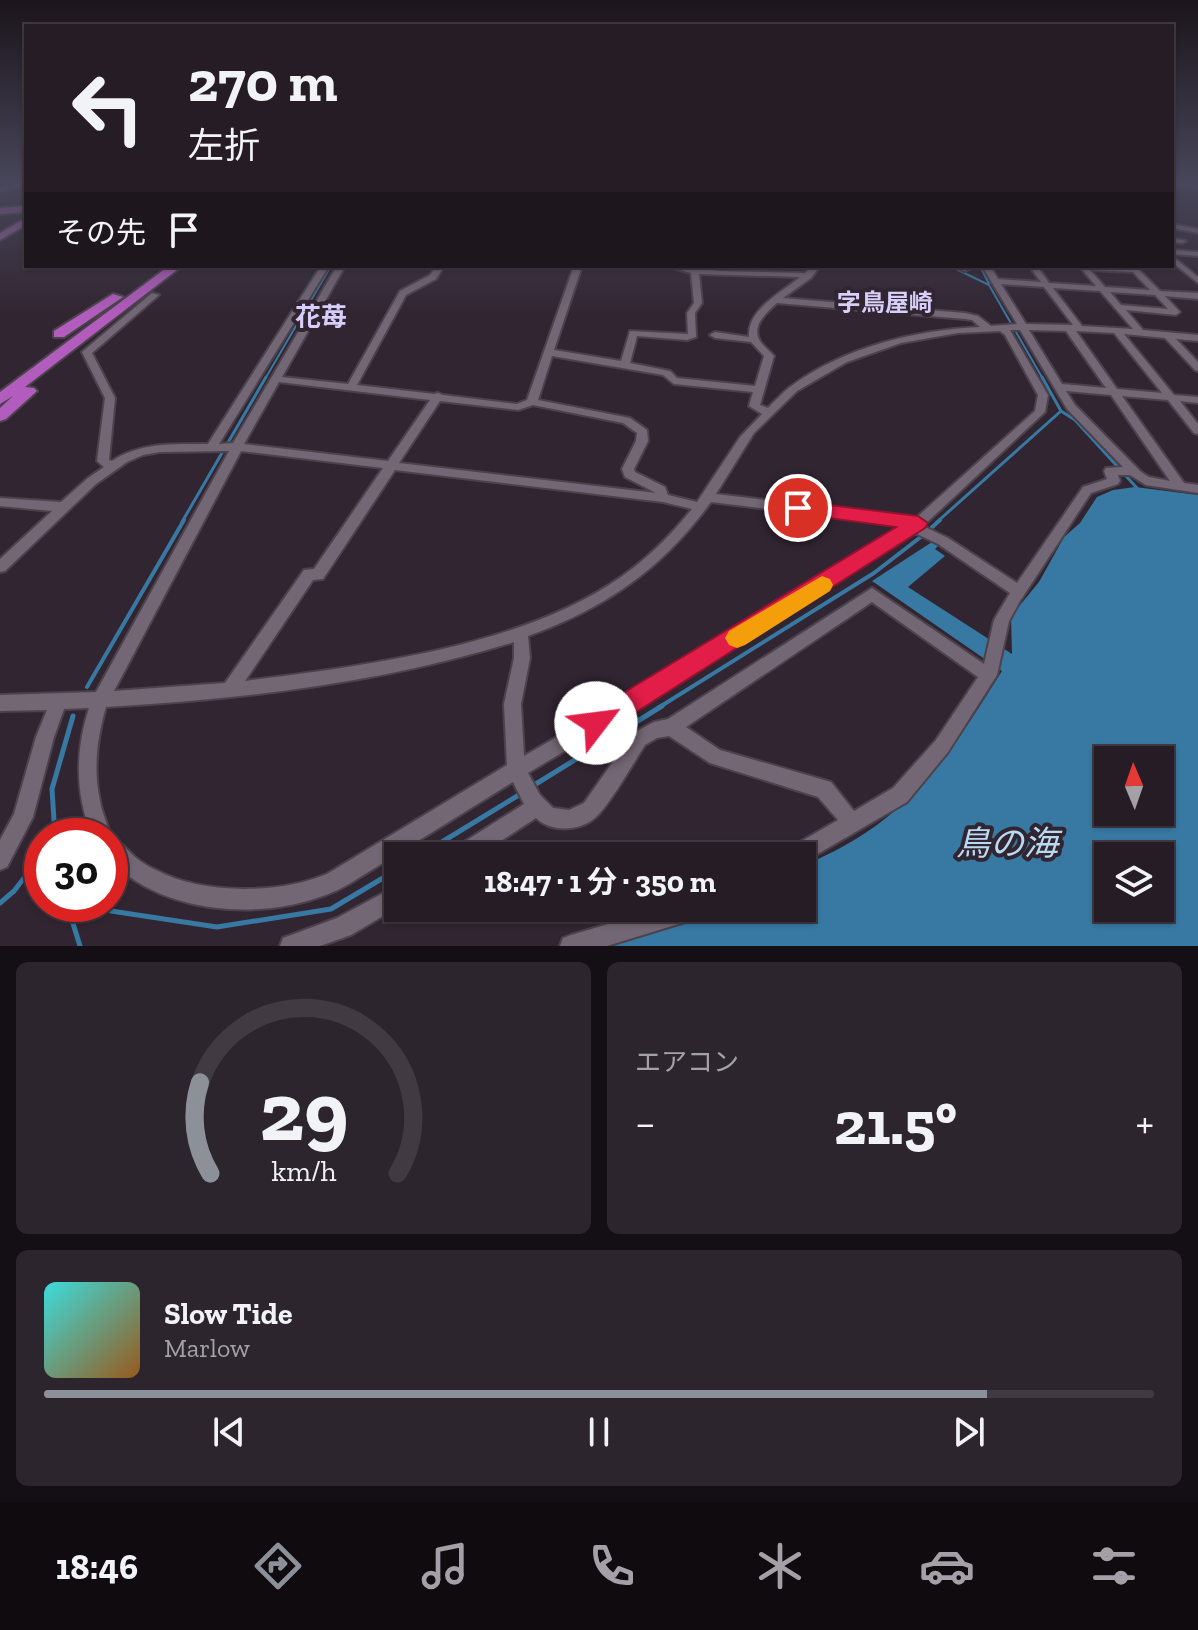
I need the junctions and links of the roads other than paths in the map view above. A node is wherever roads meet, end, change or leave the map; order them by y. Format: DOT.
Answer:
graph roads {
  1 [pos="1178,227"];
  2 [pos="1198,231"];
  3 [pos="1174,240"];
  4 [pos="1182,241"];
  5 [pos="1198,254"];
  6 [pos="1174,255"];
  7 [pos="1174,257"];
  8 [pos="161,268"];
  9 [pos="161,268"];
  10 [pos="174,268"];
  11 [pos="324,268"];
  12 [pos="340,268"];
  13 [pos="439,268"];
  14 [pos="577,268"];
  15 [pos="678,268"];
  16 [pos="814,268"];
  17 [pos="987,268"];
  18 [pos="1034,268"];
  19 [pos="1085,268"];
  20 [pos="1133,268"];
  21 [pos="695,272"];
  22 [pos="808,276"];
  23 [pos="1095,280"];
  24 [pos="995,281"];
  25 [pos="1115,281"];
  26 [pos="1198,281"];
  27 [pos="1047,285"];
  28 [pos="1103,289"];
  29 [pos="154,290"];
  30 [pos="1159,294"];
  31 [pos="1198,296"];
  32 [pos="776,300"];
  33 [pos="1119,307"];
  34 [pos="1008,328"];
  35 [pos="1074,328"];
  36 [pos="1117,331"];
  37 [pos="1141,333"];
  38 [pos="59,334"];
  39 [pos="715,335"];
  40 [pos="1168,335"];
  41 [pos="1198,338"];
  42 [pos="754,340"];
  43 [pos="548,352"];
  44 [pos="625,365"];
  45 [pos="1198,368"];
  46 [pos="277,379"];
  47 [pos="352,386"];
  48 [pos="1061,387"];
  49 [pos="0,389"];
  50 [pos="757,389"];
  51 [pos="1113,391"];
  52 [pos="438,396"];
  53 [pos="1170,397"];
  54 [pos="0,399"];
  55 [pos="1198,400"];
  56 [pos="532,402"];
  57 [pos="767,412"];
  58 [pos="0,416"];
  59 [pos="1198,431"];
  60 [pos="237,447"];
  61 [pos="211,448"];
  62 [pos="112,467"];
  63 [pos="390,467"];
  64 [pos="1125,471"];
  65 [pos="1181,487"];
  66 [pos="1198,489"];
  67 [pos="663,498"];
  68 [pos="0,502"];
  69 [pos="704,502"];
  70 [pos="63,507"];
  71 [pos="917,526"];
  72 [pos="0,567"];
  73 [pos="1016,594"];
  74 [pos="520,633"];
  75 [pos="990,672"];
  76 [pos="229,691"];
  77 [pos="100,701"];
  78 [pos="58,702"];
  79 [pos="0,703"];
  80 [pos="671,727"];
  81 [pos="516,770"];
  82 [pos="536,804"];
  83 [pos="97,818"];
  84 [pos="853,824"];
  85 [pos="480,842"];
  86 [pos="816,844"];
  87 [pos="0,860"];
  88 [pos="128,865"];
  89 [pos="384,903"];
  90 [pos="651,922"];
  91 [pos="291,946"];
  92 [pos="571,946"];
  1 -- 2 [label="street"];
  3 -- 4 [label="street"];
  5 -- 6 [label="street"];
  7 -- 26 [label="street"];
  8 -- 38 [label="highway"];
  9 -- 49 [label="highway"];
  10 -- 29 [label="highway"];
  11 -- 61 [label="street"];
  12 -- 46 [label="street"];
  13 -- 47 [label="street"];
  14 -- 43 [label="street"];
  15 -- 21 [label="street"];
  16 -- 22 [label="street"];
  17 -- 24 [label="street"];
  18 -- 27 [label="street"];
  19 -- 23 [label="street"];
  20 -- 30 [label="street"];
  21 -- 22 [label="street"];
  21 -- 44 [label="street"];
  22 -- 32 [label="street"];
  23 -- 25 [label="street"];
  23 -- 28 [label="street"];
  24 -- 27 [label="street"];
  24 -- 34 [label="street"];
  27 -- 28 [label="street"];
  27 -- 35 [label="street"];
  28 -- 30 [label="street"];
  28 -- 33 [label="street"];
  29 -- 54 [label="highway"];
  29 -- 58 [label="highway"];
  29 -- 62 [label="street"];
  30 -- 31 [label="street"];
  30 -- 33 [label="street"];
  32 -- 34 [label="street"];
  32 -- 42 [label="street"];
  33 -- 37 [label="street"];
  34 -- 35 [label="street"];
  34 -- 48 [label="street"];
  34 -- 57 [label="street"];
  34 -- 71 [label="street"];
  35 -- 36 [label="street"];
  35 -- 51 [label="street"];
  36 -- 37 [label="street"];
  36 -- 53 [label="street"];
  37 -- 40 [label="street"];
  39 -- 42 [label="street"];
  40 -- 41 [label="street"];
  40 -- 45 [label="street"];
  42 -- 50 [label="street"];
  43 -- 44 [label="street"];
  43 -- 56 [label="street"];
  44 -- 50 [label="street"];
  46 -- 47 [label="street"];
  46 -- 60 [label="street"];
  47 -- 52 [label="street"];
  48 -- 51 [label="street"];
  48 -- 64 [label="street"];
  50 -- 57 [label="street"];
  51 -- 53 [label="street"];
  51 -- 65 [label="street"];
  52 -- 56 [label="street"];
  52 -- 63 [label="street"];
  53 -- 55 [label="street"];
  53 -- 59 [label="street"];
  56 -- 67 [label="street"];
  57 -- 69 [label="street"];
  60 -- 61 [label="street"];
  60 -- 63 [label="street"];
  60 -- 77 [label="street"];
  61 -- 62 [label="street"];
  62 -- 70 [label="street"];
  63 -- 67 [label="street"];
  63 -- 76 [label="street"];
  64 -- 65 [label="street"];
  64 -- 73 [label="street"];
  65 -- 66 [label="street"];
  67 -- 69 [label="street"];
  68 -- 70 [label="street"];
  69 -- 71 [label="street"];
  69 -- 74 [label="street"];
  70 -- 72 [label="street"];
  71 -- 73 [label="street"];
  71 -- 81 [label="street"];
  73 -- 75 [label="street"];
  74 -- 76 [label="street"];
  74 -- 81 [label="street"];
  75 -- 80 [label="street"];
  75 -- 84 [label="street"];
  76 -- 77 [label="street"];
  77 -- 78 [label="street"];
  77 -- 83 [label="street"];
  78 -- 79 [label="street"];
  78 -- 87 [label="street"];
  80 -- 82 [label="street"];
  80 -- 84 [label="street"];
  81 -- 82 [label="street"];
  81 -- 88 [label="street"];
  82 -- 85 [label="street"];
  84 -- 86 [label="street"];
  89 -- 91 [label="street"];
  90 -- 92 [label="street"];
}
